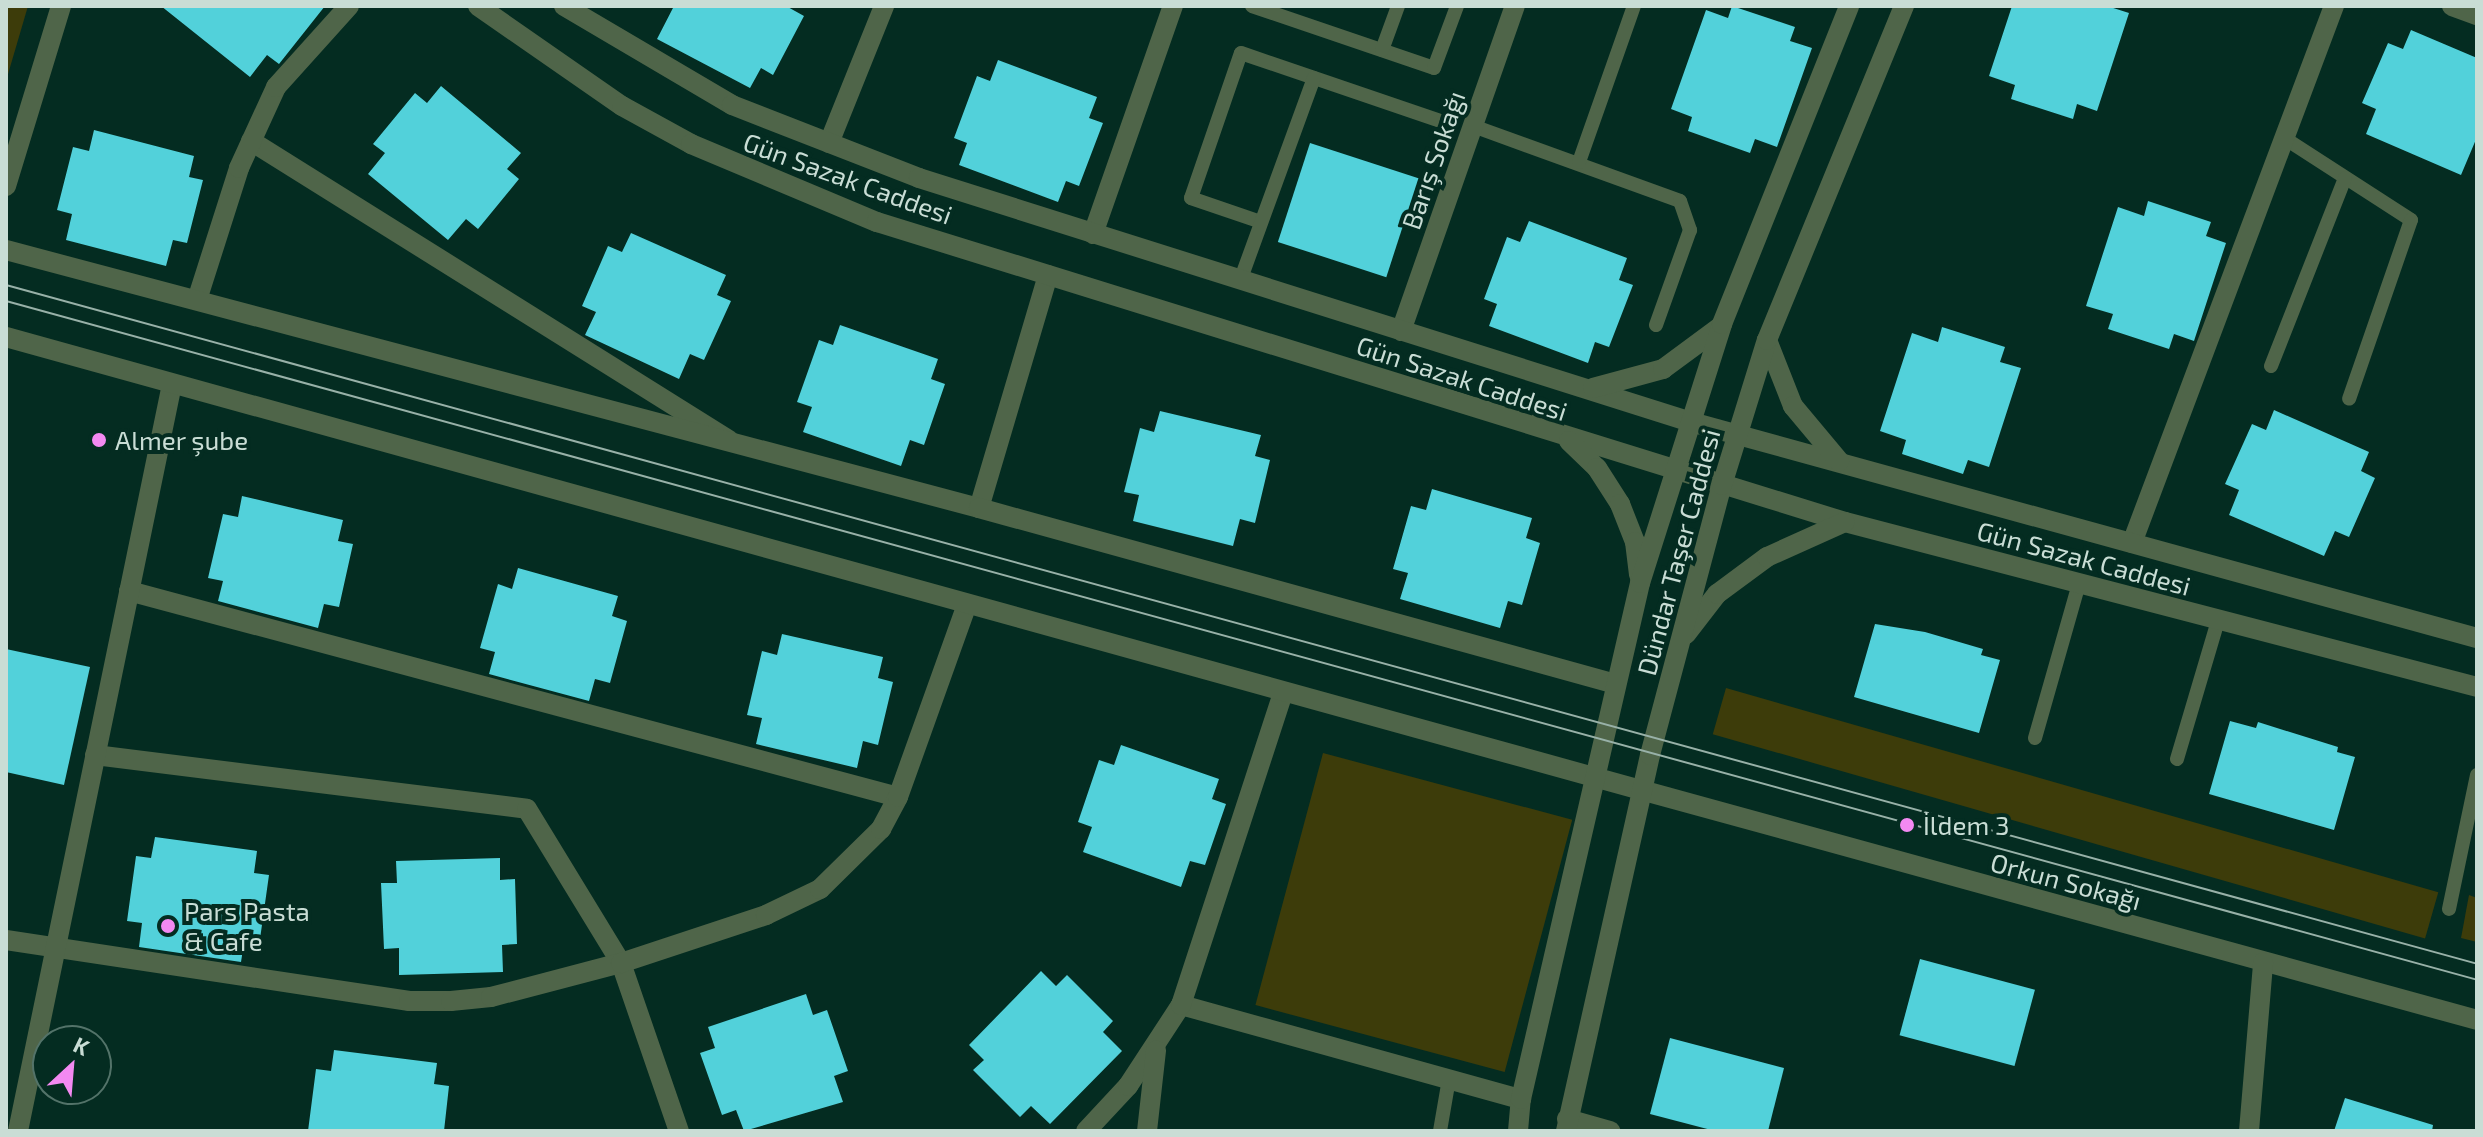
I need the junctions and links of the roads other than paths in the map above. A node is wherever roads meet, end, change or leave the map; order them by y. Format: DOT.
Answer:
graph roads {
  1 [pos="61,6"];
  2 [pos="349,6"];
  3 [pos="478,6"];
  4 [pos="564,6"];
  5 [pos="884,6"];
  6 [pos="1173,6"];
  7 [pos="1252,6"];
  8 [pos="1398,6"];
  9 [pos="1457,6"];
  10 [pos="1515,6"];
  11 [pos="1634,6"];
  12 [pos="1849,6"];
  13 [pos="1904,6"];
  14 [pos="2334,6"];
  15 [pos="2452,6"];
  16 [pos="2477,15"];
  17 [pos="1382,50"];
  18 [pos="1314,78"];
  19 [pos="1438,120"];
  20 [pos="1473,126"];
  21 [pos="2284,138"];
  22 [pos="251,141"];
  23 [pos="829,143"];
  24 [pos="1579,162"];
  25 [pos="2345,178"];
  26 [pos="6,186"];
  27 [pos="1261,222"];
  28 [pos="1093,234"];
  29 [pos="6,250"];
  30 [pos="1048,275"];
  31 [pos="1240,281"];
  32 [pos="197,300"];
  33 [pos="1722,324"];
  34 [pos="1656,325"];
  35 [pos="1401,331"];
  36 [pos="6,337"];
  37 [pos="1767,340"];
  38 [pos="2271,366"];
  39 [pos="172,384"];
  40 [pos="1585,389"];
  41 [pos="2349,399"];
  42 [pos="1691,422"];
  43 [pos="1738,434"];
  44 [pos="1566,438"];
  45 [pos="734,442"];
  46 [pos="1842,463"];
  47 [pos="1676,472"];
  48 [pos="1722,485"];
  49 [pos="979,508"];
  50 [pos="1845,522"];
  51 [pos="2132,543"];
  52 [pos="1640,583"];
  53 [pos="2079,584"];
  54 [pos="129,591"];
  55 [pos="967,604"];
  56 [pos="2218,621"];
  57 [pos="2477,638"];
  58 [pos="1681,640"];
  59 [pos="1616,684"];
  60 [pos="2477,687"];
  61 [pos="1283,693"];
  62 [pos="2035,738"];
  63 [pos="95,755"];
  64 [pos="2177,759"];
  65 [pos="2477,775"];
  66 [pos="1592,778"];
  67 [pos="1641,790"];
  68 [pos="898,797"];
  69 [pos="2449,909"];
  70 [pos="6,940"];
  71 [pos="56,946"];
  72 [pos="621,963"];
  73 [pos="2263,963"];
  74 [pos="1181,1005"];
  75 [pos="2477,1020"];
  76 [pos="1156,1048"];
  77 [pos="1449,1079"];
  78 [pos="1521,1099"];
  79 [pos="1567,1125"];
  80 [pos="18,1131"];
  81 [pos="679,1131"];
  82 [pos="1086,1131"];
  83 [pos="1147,1131"];
  84 [pos="1440,1131"];
  85 [pos="1518,1131"];
  86 [pos="1610,1131"];
  87 [pos="2249,1131"];
  1 -- 26 [label="street"];
  2 -- 22 [label="street"];
  3 -- 30 [label="street, Gün Sazak Caddesi"];
  4 -- 23 [label="street, Gün Sazak Caddesi"];
  5 -- 23 [label="street"];
  6 -- 28 [label="street"];
  7 -- 17 [label="lane"];
  8 -- 17 [label="lane"];
  9 -- 17 [label="lane"];
  10 -- 20 [label="street, Barış Sokağı"];
  11 -- 24 [label="lane"];
  12 -- 33 [label="street, Dündar Taşer Caddesi"];
  13 -- 37 [label="street, Dündar Taşer Caddesi"];
  14 -- 21 [label="street"];
  15 -- 16 [label="street"];
  18 -- 19 [label="lane"];
  18 -- 27 [label="lane"];
  18 -- 27 [label="lane"];
  20 -- 24 [label="lane"];
  20 -- 35 [label="street, Barış Sokağı"];
  21 -- 25 [label="lane"];
  21 -- 51 [label="street"];
  22 -- 32 [label="street"];
  22 -- 45 [label="street"];
  23 -- 28 [label="street, Gün Sazak Caddesi"];
  24 -- 34 [label="lane"];
  25 -- 38 [label="lane"];
  25 -- 41 [label="lane"];
  27 -- 31 [label="lane"];
  28 -- 31 [label="street, Gün Sazak Caddesi"];
  29 -- 32 [label="street"];
  30 -- 44 [label="street, Gün Sazak Caddesi"];
  30 -- 49 [label="street"];
  31 -- 35 [label="street, Gün Sazak Caddesi"];
  32 -- 45 [label="street"];
  33 -- 40 [label="street"];
  33 -- 42 [label="street, Dündar Taşer Caddesi"];
  35 -- 40 [label="street, Gün Sazak Caddesi"];
  36 -- 39 [label="street, Orkun Sokağı"];
  37 -- 43 [label="street, Dündar Taşer Caddesi"];
  37 -- 46 [label="street"];
  39 -- 54 [label="street"];
  39 -- 55 [label="street, Orkun Sokağı"];
  40 -- 42 [label="street, Gün Sazak Caddesi"];
  42 -- 43 [label="street, Gün Sazak Caddesi"];
  42 -- 47 [label="street, Dündar Taşer Caddesi"];
  43 -- 46 [label="street, Gün Sazak Caddesi"];
  43 -- 48 [label="street, Dündar Taşer Caddesi"];
  44 -- 47 [label="street, Gün Sazak Caddesi"];
  44 -- 52 [label="street"];
  45 -- 49 [label="street"];
  46 -- 51 [label="street, Gün Sazak Caddesi"];
  47 -- 48 [label="street, Gün Sazak Caddesi"];
  47 -- 52 [label="street, Dündar Taşer Caddesi"];
  48 -- 50 [label="street, Gün Sazak Caddesi"];
  48 -- 58 [label="street, Dündar Taşer Caddesi"];
  49 -- 59 [label="street"];
  50 -- 53 [label="street, Gün Sazak Caddesi"];
  50 -- 58 [label="street"];
  51 -- 57 [label="street, Gün Sazak Caddesi"];
  52 -- 59 [label="street, Dündar Taşer Caddesi"];
  53 -- 56 [label="street, Gün Sazak Caddesi"];
  53 -- 62 [label="lane"];
  54 -- 63 [label="street"];
  54 -- 68 [label="street"];
  55 -- 61 [label="street, Orkun Sokağı"];
  55 -- 68 [label="street"];
  56 -- 60 [label="street, Gün Sazak Caddesi"];
  56 -- 64 [label="lane"];
  58 -- 67 [label="street, Dündar Taşer Caddesi"];
  59 -- 66 [label="street, Dündar Taşer Caddesi"];
  61 -- 66 [label="street, Orkun Sokağı"];
  61 -- 74 [label="street"];
  63 -- 71 [label="street"];
  63 -- 72 [label="street"];
  65 -- 69 [label="lane"];
  66 -- 67 [label="street, Orkun Sokağı"];
  66 -- 78 [label="street, Dündar Taşer Caddesi"];
  67 -- 73 [label="street, Orkun Sokağı"];
  67 -- 79 [label="street, Dündar Taşer Caddesi"];
  68 -- 72 [label="street"];
  70 -- 71 [label="street"];
  71 -- 72 [label="street"];
  71 -- 80 [label="street"];
  72 -- 81 [label="street"];
  73 -- 75 [label="street, Orkun Sokağı"];
  73 -- 87 [label="street"];
  74 -- 76 [label="street"];
  74 -- 77 [label="street"];
  76 -- 82 [label="street"];
  76 -- 83 [label="street"];
  77 -- 78 [label="street"];
  77 -- 84 [label="lane"];
  78 -- 85 [label="street, Dündar Taşer Caddesi"];
  79 -- 86 [label="street"];
}
